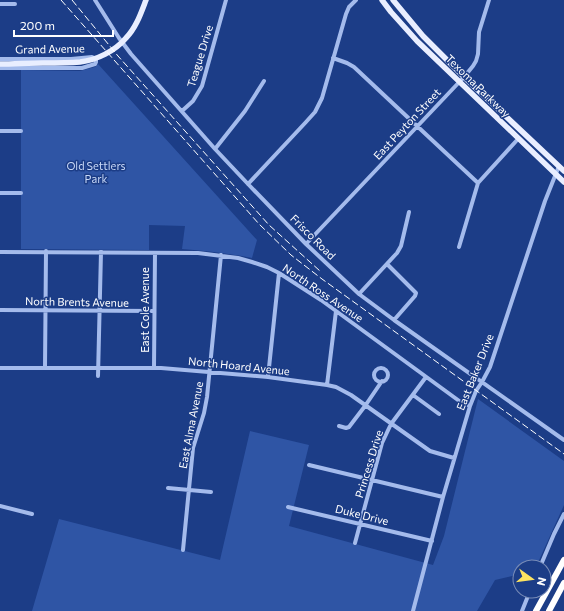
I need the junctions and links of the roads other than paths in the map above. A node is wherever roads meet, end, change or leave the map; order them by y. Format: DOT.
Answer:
graph roads {
  1 [pos="94,0"];
  2 [pos="146,0"];
  3 [pos="226,0"];
  4 [pos="356,0"];
  5 [pos="382,0"];
  6 [pos="392,0"];
  7 [pos="489,0"];
  8 [pos="0,4"];
  9 [pos="14,4"];
  10 [pos="333,58"];
  11 [pos="0,59"];
  12 [pos="1,65"];
  13 [pos="464,77"];
  14 [pos="264,81"];
  15 [pos="459,82"];
  16 [pos="182,111"];
  17 [pos="417,126"];
  18 [pos="0,131"];
  19 [pos="21,131"];
  20 [pos="518,139"];
  21 [pos="215,149"];
  22 [pos="559,166"];
  23 [pos="564,171"];
  24 [pos="555,174"];
  25 [pos="564,182"];
  26 [pos="478,183"];
  27 [pos="248,184"];
  28 [pos="0,193"];
  29 [pos="21,193"];
  30 [pos="409,212"];
  31 [pos="306,244"];
  32 [pos="459,247"];
  33 [pos="0,252"];
  34 [pos="46,252"];
  35 [pos="100,252"];
  36 [pos="155,253"];
  37 [pos="221,255"];
  38 [pos="386,264"];
  39 [pos="279,273"];
  40 [pos="359,294"];
  41 [pos="0,310"];
  42 [pos="46,310"];
  43 [pos="100,311"];
  44 [pos="154,311"];
  45 [pos="336,311"];
  46 [pos="394,320"];
  47 [pos="0,368"];
  48 [pos="45,368"];
  49 [pos="154,368"];
  50 [pos="99,369"];
  51 [pos="210,372"];
  52 [pos="98,376"];
  53 [pos="268,377"];
  54 [pos="426,377"];
  55 [pos="382,381"];
  56 [pos="482,382"];
  57 [pos="327,385"];
  58 [pos="413,395"];
  59 [pos="365,406"];
  60 [pos="470,406"];
  61 [pos="439,414"];
  62 [pos="391,424"];
  63 [pos="339,426"];
  64 [pos="564,440"];
  65 [pos="454,458"];
  66 [pos="309,465"];
  67 [pos="373,480"];
  68 [pos="168,488"];
  69 [pos="189,490"];
  70 [pos="211,492"];
  71 [pos="443,498"];
  72 [pos="0,506"];
  73 [pos="288,506"];
  74 [pos="32,514"];
  75 [pos="564,514"];
  76 [pos="361,524"];
  77 [pos="432,541"];
  78 [pos="355,542"];
  79 [pos="183,550"];
  80 [pos="543,559"];
  81 [pos="564,560"];
  82 [pos="564,583"];
  83 [pos="527,599"];
  84 [pos="412,611"];
  85 [pos="522,611"];
  86 [pos="536,611"];
  87 [pos="549,611"];
  1 -- 16 [label="street, Frisco Road"];
  2 -- 12 [label="main road"];
  3 -- 16 [label="street, Teague Drive"];
  4 -- 10 [label="street"];
  5 -- 15 [label="main road, Texoma Parkway"];
  6 -- 13 [label="main road, Texoma Parkway"];
  7 -- 13 [label="street, East Peyton Street"];
  8 -- 9 [label="street"];
  10 -- 17 [label="street"];
  10 -- 27 [label="street"];
  11 -- 12 [label="street, Grand Avenue"];
  13 -- 15 [label="street, East Peyton Street"];
  13 -- 22 [label="main road, Texoma Parkway"];
  14 -- 21 [label="street"];
  15 -- 17 [label="street, East Peyton Street"];
  15 -- 20 [label="main road, Texoma Parkway"];
  16 -- 21 [label="street, Frisco Road"];
  17 -- 26 [label="street"];
  17 -- 31 [label="street, East Peyton Street"];
  18 -- 19 [label="street"];
  20 -- 24 [label="main road, Texoma Parkway"];
  20 -- 26 [label="street"];
  21 -- 27 [label="street, Frisco Road"];
  22 -- 23 [label="main road, Texoma Parkway"];
  22 -- 24 [label="street, East Baker Drive"];
  24 -- 25 [label="main road, Texoma Parkway"];
  24 -- 56 [label="street, East Baker Drive"];
  26 -- 32 [label="street"];
  27 -- 31 [label="street, Frisco Road"];
  28 -- 29 [label="street"];
  30 -- 38 [label="street"];
  31 -- 40 [label="street, Frisco Road"];
  33 -- 34 [label="street, North Ross Avenue"];
  34 -- 35 [label="street, North Ross Avenue"];
  34 -- 42 [label="street"];
  35 -- 36 [label="street, North Ross Avenue"];
  35 -- 43 [label="street"];
  36 -- 37 [label="street, North Ross Avenue"];
  36 -- 44 [label="street, East Cole Avenue"];
  37 -- 39 [label="street, North Ross Avenue"];
  37 -- 51 [label="street, East Alma Avenue"];
  38 -- 40 [label="street"];
  38 -- 46 [label="street"];
  39 -- 45 [label="street, North Ross Avenue"];
  39 -- 53 [label="street"];
  40 -- 46 [label="street, Frisco Road"];
  41 -- 42 [label="street, North Brents Avenue"];
  42 -- 43 [label="street, North Brents Avenue"];
  42 -- 48 [label="street"];
  43 -- 44 [label="street, North Brents Avenue"];
  43 -- 50 [label="street"];
  44 -- 49 [label="street, East Cole Avenue"];
  45 -- 54 [label="street, North Ross Avenue"];
  45 -- 57 [label="street"];
  46 -- 56 [label="street, Frisco Road"];
  47 -- 48 [label="street, North Hoard Avenue"];
  48 -- 50 [label="street, North Hoard Avenue"];
  49 -- 50 [label="street, North Hoard Avenue"];
  49 -- 51 [label="street, North Hoard Avenue"];
  50 -- 52 [label="street"];
  51 -- 53 [label="street, North Hoard Avenue"];
  51 -- 69 [label="street, East Alma Avenue"];
  53 -- 57 [label="street, North Hoard Avenue"];
  54 -- 58 [label="street, Princess Drive"];
  54 -- 60 [label="street, North Ross Avenue"];
  55 -- 59 [label="street"];
  56 -- 60 [label="street, East Baker Drive"];
  56 -- 64 [label="street, Frisco Road"];
  57 -- 59 [label="street, North Hoard Avenue"];
  58 -- 61 [label="street"];
  58 -- 62 [label="street, Princess Drive"];
  59 -- 62 [label="street, North Hoard Avenue"];
  59 -- 63 [label="street"];
  60 -- 65 [label="street, East Baker Drive"];
  62 -- 65 [label="street, North Hoard Avenue"];
  62 -- 67 [label="street, Princess Drive"];
  65 -- 71 [label="street, East Baker Drive"];
  66 -- 67 [label="street"];
  67 -- 71 [label="street"];
  67 -- 76 [label="street, Princess Drive"];
  68 -- 69 [label="street"];
  69 -- 70 [label="street"];
  69 -- 79 [label="street, East Alma Avenue"];
  71 -- 77 [label="street, East Baker Drive"];
  72 -- 74 [label="street"];
  73 -- 76 [label="street, Duke Drive"];
  75 -- 80 [label="street"];
  76 -- 77 [label="street, Duke Drive"];
  76 -- 78 [label="street, Princess Drive"];
  77 -- 84 [label="street, East Baker Drive"];
  81 -- 86 [label="highway"];
  82 -- 87 [label="highway"];
  83 -- 85 [label="street"];
}
